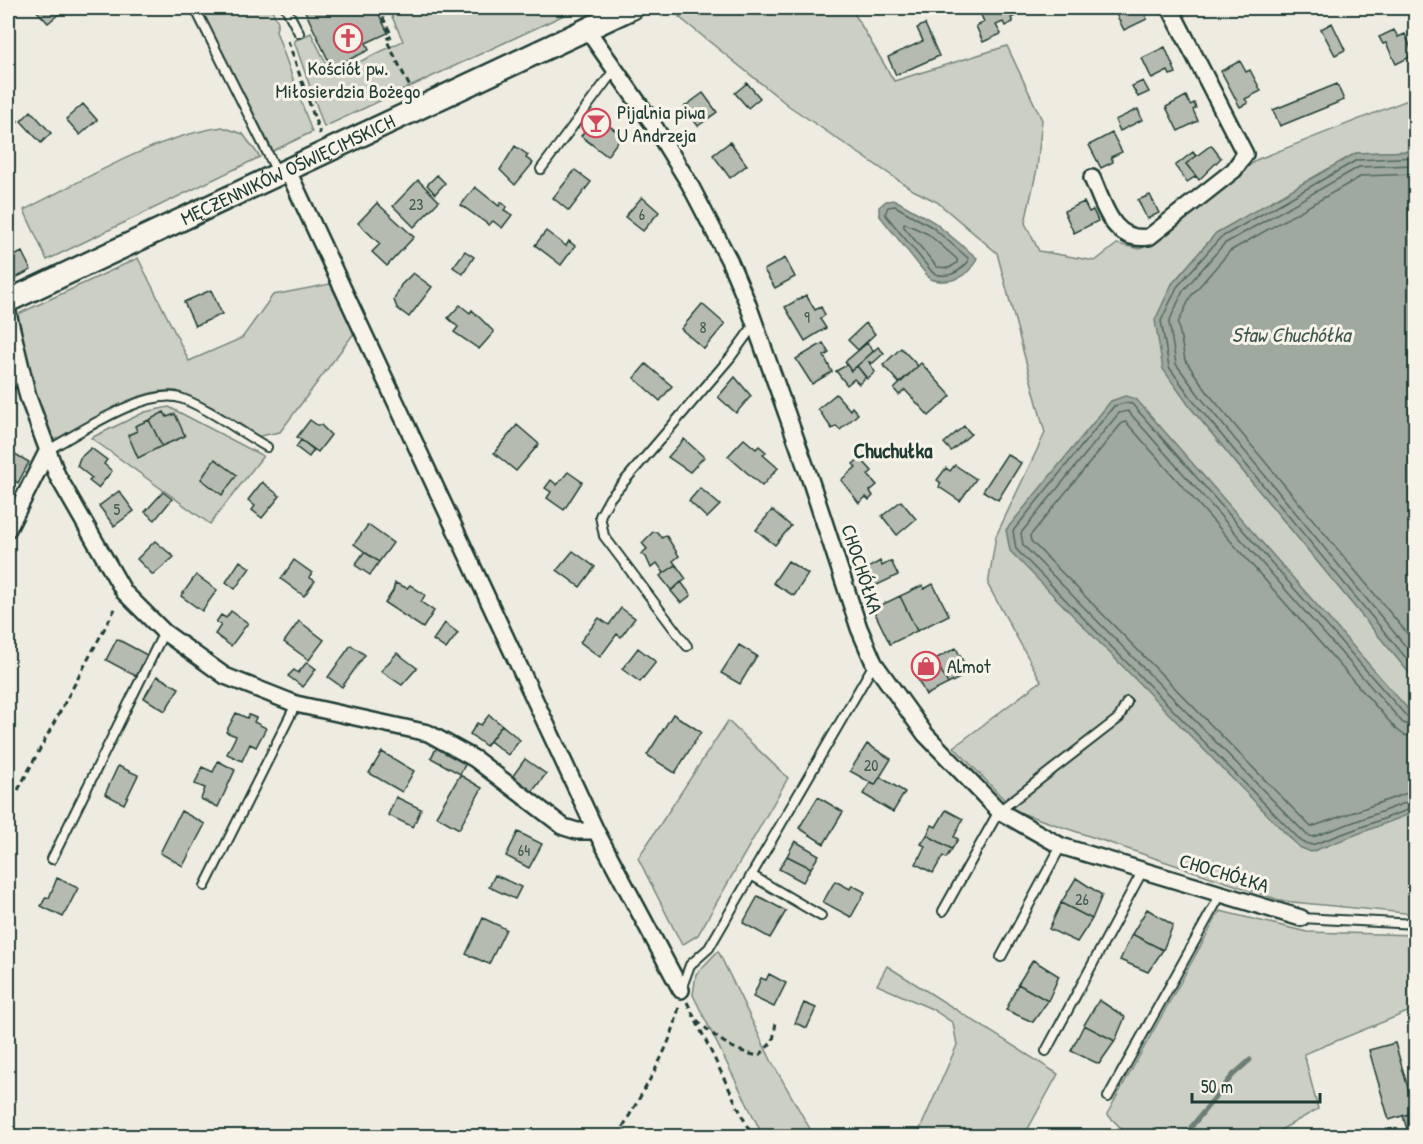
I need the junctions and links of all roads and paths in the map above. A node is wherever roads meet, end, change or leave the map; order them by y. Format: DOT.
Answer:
graph roads {
  1 [pos="195,8"];
  2 [pos="286,8"];
  3 [pos="378,8"];
  4 [pos="632,8"];
  5 [pos="1170,8"];
  6 [pos="586,28"];
  7 [pos="297,29"];
  8 [pos="615,69"];
  9 [pos="413,93"];
  10 [pos="321,135"];
  11 [pos="541,169"];
  12 [pos="283,171"];
  13 [pos="1092,178"];
  14 [pos="8,301"];
  15 [pos="8,313"];
  16 [pos="754,325"];
  17 [pos="19,360"];
  18 [pos="8,383"];
  19 [pos="267,447"];
  20 [pos="48,450"];
  21 [pos="8,529"];
  22 [pos="124,592"];
  23 [pos="164,632"];
  24 [pos="687,646"];
  25 [pos="874,663"];
  26 [pos="1127,702"];
  27 [pos="296,704"];
  28 [pos="18,790"];
  29 [pos="999,811"];
  30 [pos="596,831"];
  31 [pos="1061,846"];
  32 [pos="52,859"];
  33 [pos="1143,870"];
  34 [pos="751,875"];
  35 [pos="205,886"];
  36 [pos="1221,894"];
  37 [pos="943,911"];
  38 [pos="821,916"];
  39 [pos="1301,918"];
  40 [pos="1416,924"];
  41 [pos="1001,957"];
  42 [pos="681,990"];
  43 [pos="694,1016"];
  44 [pos="776,1022"];
  45 [pos="1046,1051"];
  46 [pos="1108,1097"];
  47 [pos="618,1137"];
  48 [pos="752,1137"];
  1 -- 12 [label="lane"];
  2 -- 7 [label="lane"];
  3 -- 9 [label="path"];
  4 -- 6 [label="main road, MĘCZENNIKÓW OŚWIĘCIMSKICH"];
  5 -- 13 [label="street"];
  6 -- 8 [label="street, CHOCHÓŁKA"];
  6 -- 12 [label="main road, MĘCZENNIKÓW OŚWIĘCIMSKICH"];
  7 -- 10 [label="path"];
  8 -- 11 [label="lane"];
  8 -- 16 [label="street, CHOCHÓŁKA"];
  12 -- 14 [label="main road, MĘCZENNIKÓW OŚWIĘCIMSKICH"];
  12 -- 30 [label="street"];
  15 -- 17 [label="street"];
  16 -- 24 [label="lane"];
  16 -- 25 [label="street, CHOCHÓŁKA"];
  17 -- 18 [label="street"];
  17 -- 20 [label="street"];
  19 -- 20 [label="lane"];
  20 -- 21 [label="street"];
  20 -- 22 [label="street"];
  22 -- 23 [label="street"];
  22 -- 28 [label="path"];
  23 -- 27 [label="street"];
  23 -- 32 [label="lane"];
  25 -- 29 [label="street, CHOCHÓŁKA"];
  25 -- 34 [label="lane"];
  26 -- 29 [label="lane"];
  27 -- 30 [label="street"];
  27 -- 35 [label="lane"];
  29 -- 31 [label="street, CHOCHÓŁKA"];
  29 -- 37 [label="lane"];
  30 -- 42 [label="street"];
  31 -- 33 [label="street, CHOCHÓŁKA"];
  31 -- 41 [label="lane"];
  33 -- 36 [label="street, CHOCHÓŁKA"];
  33 -- 45 [label="lane"];
  34 -- 38 [label="lane"];
  34 -- 42 [label="lane"];
  36 -- 39 [label="street, CHOCHÓŁKA"];
  36 -- 46 [label="lane"];
  39 -- 40 [label="lane"];
  42 -- 43 [label="path"];
  42 -- 47 [label="path"];
  43 -- 44 [label="path"];
  43 -- 48 [label="path"];
}
